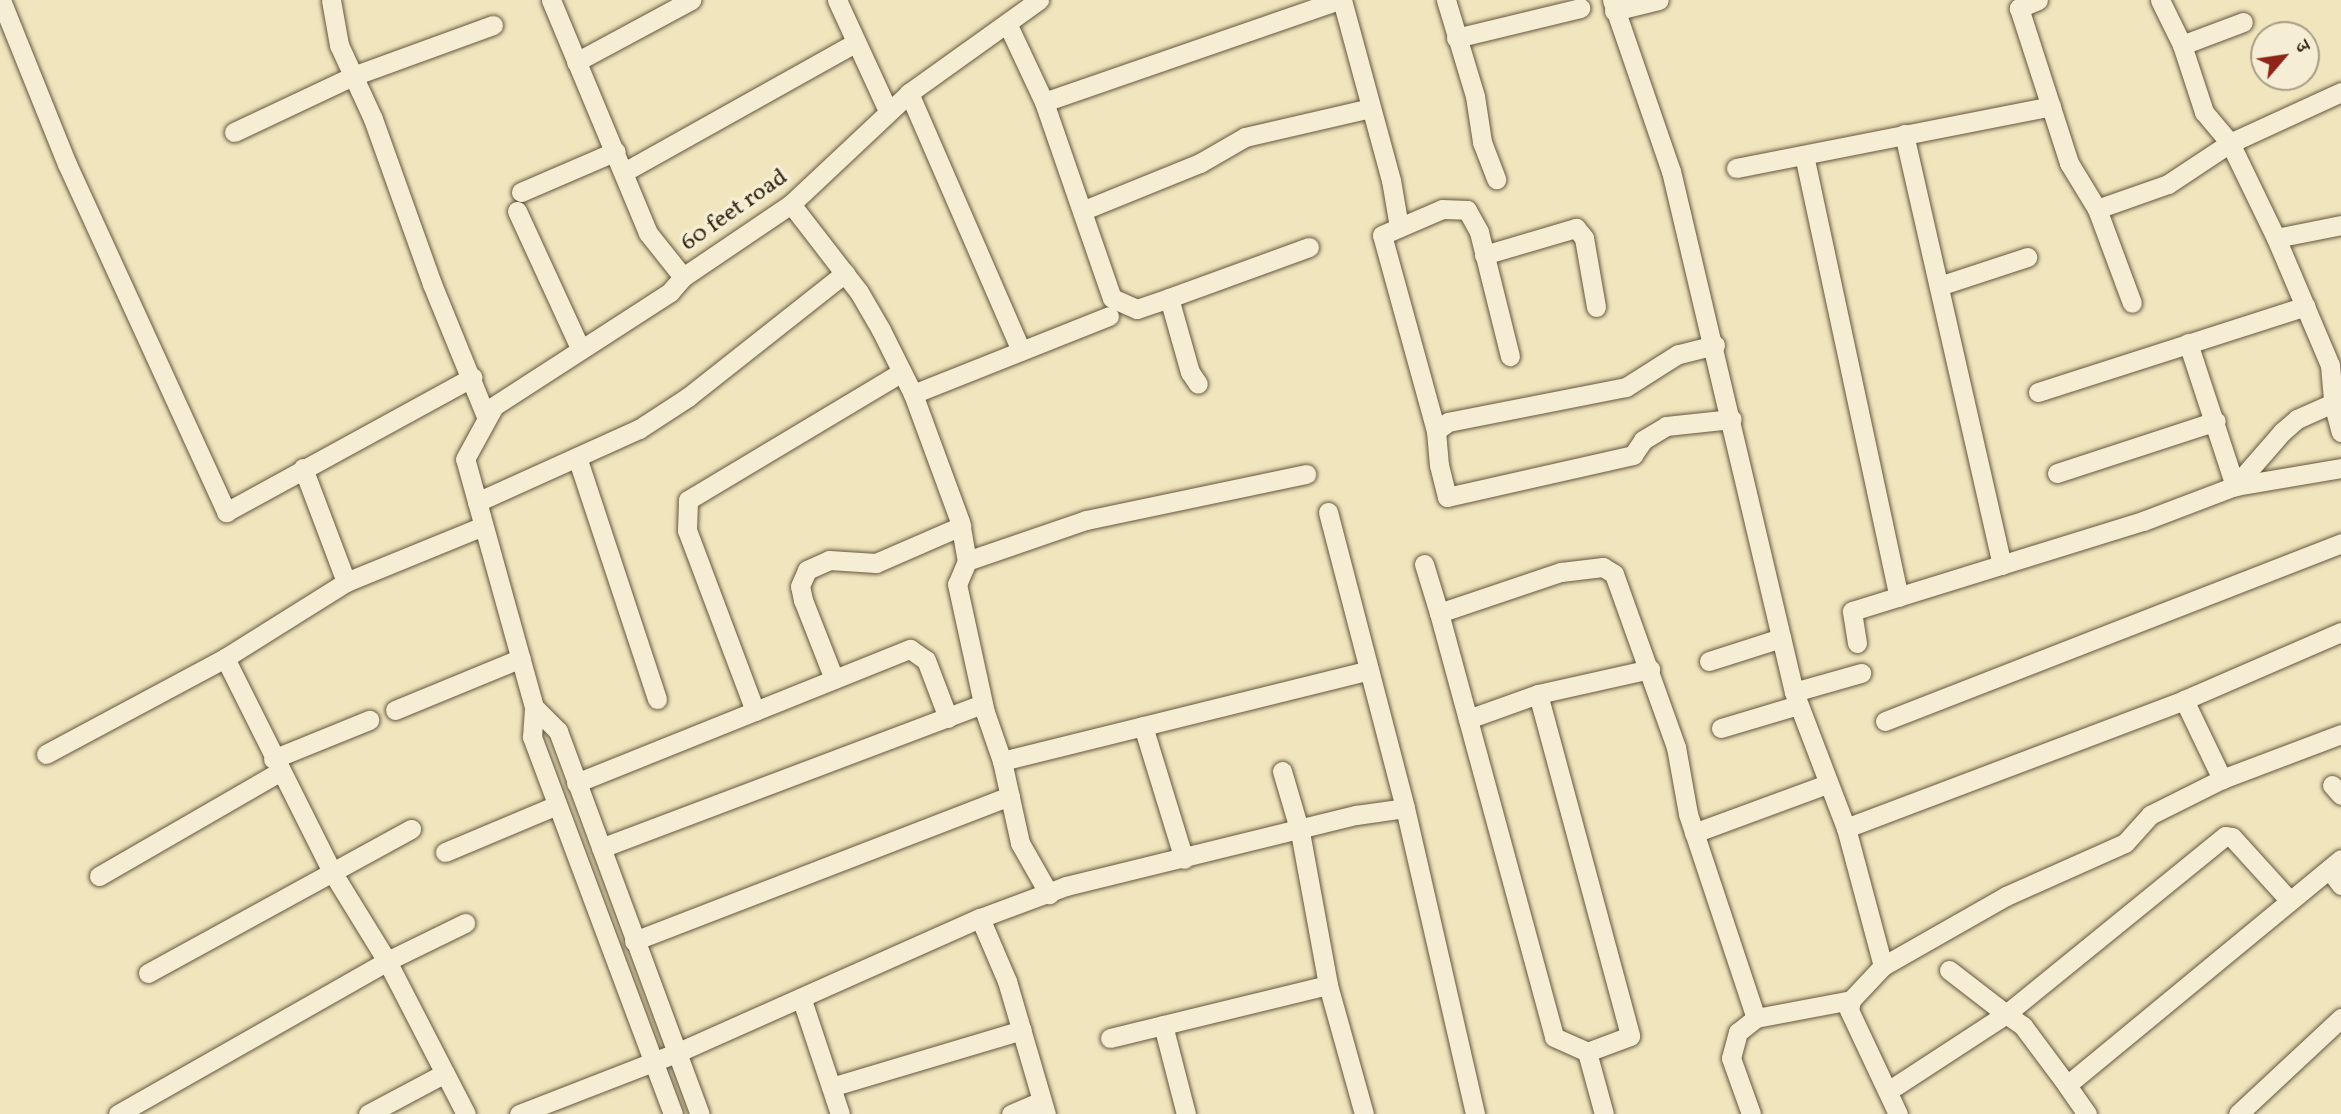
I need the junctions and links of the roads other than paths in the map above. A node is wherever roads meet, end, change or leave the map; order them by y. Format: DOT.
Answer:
graph roads {
  1 [pos="1,0"];
  2 [pos="331,0"];
  3 [pos="551,0"];
  4 [pos="691,0"];
  5 [pos="837,0"];
  6 [pos="1039,0"];
  7 [pos="1341,0"];
  8 [pos="1446,0"];
  9 [pos="1659,0"];
  10 [pos="2038,0"];
  11 [pos="2160,0"];
  12 [pos="1613,6"];
  13 [pos="1580,8"];
  14 [pos="2243,22"];
  15 [pos="1007,23"];
  16 [pos="492,25"];
  17 [pos="1456,38"];
  18 [pos="855,43"];
  19 [pos="2182,45"];
  20 [pos="576,62"];
  21 [pos="353,76"];
  22 [pos="2341,92"];
  23 [pos="909,93"];
  24 [pos="1044,102"];
  25 [pos="2051,106"];
  26 [pos="1371,108"];
  27 [pos="888,111"];
  28 [pos="234,132"];
  29 [pos="1904,134"];
  30 [pos="2230,143"];
  31 [pos="616,151"];
  32 [pos="1804,155"];
  33 [pos="1736,168"];
  34 [pos="624,172"];
  35 [pos="1496,179"];
  36 [pos="791,204"];
  37 [pos="2097,209"];
  38 [pos="1084,210"];
  39 [pos="2341,225"];
  40 [pos="1399,227"];
  41 [pos="2276,238"];
  42 [pos="1309,247"];
  43 [pos="1484,255"];
  44 [pos="2027,257"];
  45 [pos="845,273"];
  46 [pos="683,277"];
  47 [pos="1939,286"];
  48 [pos="1169,299"];
  49 [pos="2132,303"];
  50 [pos="2306,306"];
  51 [pos="1596,307"];
  52 [pos="1109,316"];
  53 [pos="2188,343"];
  54 [pos="1716,345"];
  55 [pos="580,348"];
  56 [pos="1021,351"];
  57 [pos="1510,356"];
  58 [pos="2336,363"];
  59 [pos="902,372"];
  60 [pos="473,377"];
  61 [pos="1198,384"];
  62 [pos="2038,392"];
  63 [pos="913,394"];
  64 [pos="2333,403"];
  65 [pos="486,416"];
  66 [pos="1732,419"];
  67 [pos="2216,421"];
  68 [pos="1436,431"];
  69 [pos="2341,432"];
  70 [pos="577,457"];
  71 [pos="303,468"];
  72 [pos="2341,468"];
  73 [pos="2057,473"];
  74 [pos="1306,474"];
  75 [pos="2235,486"];
  76 [pos="477,502"];
  77 [pos="1328,512"];
  78 [pos="484,526"];
  79 [pos="961,526"];
  80 [pos="2341,543"];
  81 [pos="967,561"];
  82 [pos="1424,564"];
  83 [pos="2002,565"];
  84 [pos="346,582"];
  85 [pos="1899,597"];
  86 [pos="1439,612"];
  87 [pos="2341,632"];
  88 [pos="1781,638"];
  89 [pos="1857,643"];
  90 [pos="225,658"];
  91 [pos="521,658"];
  92 [pos="1709,661"];
  93 [pos="1369,670"];
  94 [pos="1650,670"];
  95 [pos="1861,673"];
  96 [pos="834,678"];
  97 [pos="1538,694"];
  98 [pos="657,699"];
  99 [pos="1796,699"];
  100 [pos="2184,700"];
  101 [pos="983,705"];
  102 [pos="534,707"];
  103 [pos="395,710"];
  104 [pos="755,711"];
  105 [pos="948,718"];
  106 [pos="1468,719"];
  107 [pos="369,720"];
  108 [pos="1885,721"];
  109 [pos="1143,726"];
  110 [pos="1721,728"];
  111 [pos="2341,734"];
  112 [pos="46,754"];
  113 [pos="1002,761"];
  114 [pos="277,765"];
  115 [pos="1282,771"];
  116 [pos="2222,779"];
  117 [pos="576,783"];
  118 [pos="1828,784"];
  119 [pos="1010,796"];
  120 [pos="557,805"];
  121 [pos="1405,808"];
  122 [pos="1846,828"];
  123 [pos="411,829"];
  124 [pos="1300,832"];
  125 [pos="1694,833"];
  126 [pos="601,848"];
  127 [pos="445,852"];
  128 [pos="1184,859"];
  129 [pos="2335,864"];
  130 [pos="331,870"];
  131 [pos="99,876"];
  132 [pos="2341,885"];
  133 [pos="1049,894"];
  134 [pos="2290,901"];
  135 [pos="980,918"];
  136 [pos="465,923"];
  137 [pos="634,941"];
  138 [pos="387,961"];
  139 [pos="1883,967"];
  140 [pos="1948,970"];
  141 [pos="148,973"];
  142 [pos="1328,985"];
  143 [pos="803,1000"];
  144 [pos="1851,1000"];
  145 [pos="2006,1014"];
  146 [pos="1756,1018"];
  147 [pos="2341,1018"];
  148 [pos="1163,1025"];
  149 [pos="1021,1030"];
  150 [pos="1110,1038"];
  151 [pos="1587,1052"];
  152 [pos="674,1055"];
  153 [pos="651,1063"];
  154 [pos="445,1073"];
  155 [pos="2067,1085"];
  156 [pos="831,1087"];
  157 [pos="1888,1091"];
  158 [pos="1043,1108"];
  159 [pos="118,1114"];
  160 [pos="368,1114"];
  161 [pos="466,1114"];
  162 [pos="519,1114"];
  163 [pos="673,1114"];
  164 [pos="700,1114"];
  165 [pos="839,1114"];
  166 [pos="1011,1114"];
  167 [pos="1186,1114"];
  168 [pos="1364,1114"];
  169 [pos="1475,1114"];
  170 [pos="1604,1114"];
  171 [pos="1751,1114"];
  172 [pos="1898,1114"];
  173 [pos="2087,1114"];
  174 [pos="2238,1114"];
  1 -- 71 [label="street"];
  2 -- 21 [label="street"];
  3 -- 20 [label="street"];
  4 -- 20 [label="street"];
  5 -- 18 [label="street"];
  6 -- 15 [label="street, 60 feet road"];
  7 -- 24 [label="street"];
  7 -- 26 [label="street"];
  8 -- 17 [label="street"];
  9 -- 12 [label="street"];
  10 -- 25 [label="street"];
  11 -- 19 [label="street"];
  12 -- 54 [label="street"];
  13 -- 17 [label="street"];
  14 -- 19 [label="street"];
  15 -- 23 [label="street, 60 feet road"];
  15 -- 24 [label="street"];
  16 -- 21 [label="street"];
  17 -- 35 [label="street"];
  18 -- 27 [label="street"];
  18 -- 34 [label="street"];
  19 -- 30 [label="street"];
  20 -- 31 [label="street"];
  21 -- 28 [label="street"];
  21 -- 60 [label="street"];
  22 -- 30 [label="street"];
  23 -- 27 [label="street, 60 feet road"];
  23 -- 56 [label="street"];
  24 -- 38 [label="street"];
  25 -- 29 [label="street"];
  25 -- 37 [label="street"];
  26 -- 38 [label="street"];
  26 -- 40 [label="street"];
  27 -- 36 [label="street, 60 feet road"];
  29 -- 32 [label="street"];
  29 -- 47 [label="street"];
  30 -- 37 [label="street"];
  30 -- 41 [label="street"];
  31 -- 34 [label="street"];
  31 -- 55 [label="street"];
  32 -- 33 [label="street"];
  32 -- 85 [label="street"];
  34 -- 46 [label="street"];
  36 -- 45 [label="street"];
  36 -- 46 [label="street, 60 feet road"];
  37 -- 49 [label="street"];
  38 -- 48 [label="street"];
  39 -- 41 [label="street"];
  40 -- 43 [label="street"];
  40 -- 68 [label="street"];
  41 -- 50 [label="street"];
  42 -- 48 [label="street"];
  43 -- 51 [label="street"];
  43 -- 57 [label="street"];
  44 -- 47 [label="street"];
  45 -- 59 [label="street"];
  45 -- 70 [label="street"];
  46 -- 55 [label="street, 60 feet road"];
  47 -- 83 [label="street"];
  48 -- 61 [label="street"];
  50 -- 53 [label="street"];
  50 -- 58 [label="street"];
  52 -- 56 [label="street"];
  53 -- 62 [label="street"];
  53 -- 67 [label="street"];
  54 -- 66 [label="street"];
  54 -- 68 [label="street"];
  55 -- 65 [label="street, 60 feet road"];
  56 -- 63 [label="street"];
  58 -- 64 [label="street"];
  59 -- 63 [label="street"];
  59 -- 104 [label="street"];
  60 -- 65 [label="street"];
  60 -- 71 [label="street"];
  63 -- 79 [label="street"];
  64 -- 69 [label="street"];
  64 -- 75 [label="street"];
  65 -- 76 [label="street, 60 feet road"];
  66 -- 68 [label="street"];
  66 -- 88 [label="street"];
  67 -- 73 [label="street"];
  67 -- 75 [label="street"];
  70 -- 76 [label="street"];
  70 -- 98 [label="street"];
  71 -- 84 [label="street"];
  72 -- 75 [label="street"];
  74 -- 81 [label="street"];
  75 -- 83 [label="street"];
  76 -- 78 [label="street"];
  77 -- 93 [label="street"];
  78 -- 84 [label="street"];
  78 -- 91 [label="street"];
  79 -- 81 [label="street"];
  79 -- 96 [label="street"];
  80 -- 108 [label="street"];
  81 -- 101 [label="street"];
  82 -- 86 [label="street"];
  83 -- 85 [label="street"];
  84 -- 90 [label="street"];
  85 -- 89 [label="street"];
  86 -- 94 [label="street"];
  86 -- 106 [label="street"];
  87 -- 100 [label="street"];
  88 -- 92 [label="street"];
  88 -- 99 [label="street"];
  90 -- 112 [label="street"];
  90 -- 114 [label="street"];
  91 -- 102 [label="street"];
  91 -- 103 [label="street"];
  93 -- 109 [label="street"];
  93 -- 121 [label="street"];
  94 -- 97 [label="street"];
  94 -- 125 [label="street"];
  95 -- 99 [label="street"];
  96 -- 104 [label="street"];
  96 -- 105 [label="street"];
  97 -- 106 [label="street"];
  97 -- 151 [label="street"];
  99 -- 110 [label="street"];
  99 -- 118 [label="street"];
  100 -- 116 [label="street"];
  100 -- 122 [label="street"];
  101 -- 105 [label="street"];
  101 -- 113 [label="street"];
  102 -- 117 [label="street"];
  102 -- 120 [label="street"];
  104 -- 117 [label="street"];
  105 -- 126 [label="street"];
  106 -- 151 [label="street"];
  107 -- 114 [label="street"];
  109 -- 113 [label="street"];
  109 -- 128 [label="street"];
  111 -- 116 [label="street"];
  113 -- 119 [label="street"];
  114 -- 130 [label="street"];
  114 -- 131 [label="street"];
  115 -- 124 [label="street"];
  116 -- 139 [label="street"];
  117 -- 126 [label="street"];
  118 -- 122 [label="street"];
  118 -- 125 [label="street"];
  119 -- 133 [label="street"];
  119 -- 137 [label="street"];
  120 -- 127 [label="street"];
  120 -- 153 [label="street"];
  121 -- 124 [label="street"];
  121 -- 169 [label="street"];
  122 -- 139 [label="street"];
  123 -- 130 [label="street"];
  124 -- 128 [label="street"];
  124 -- 142 [label="street"];
  125 -- 146 [label="street"];
  126 -- 137 [label="street"];
  128 -- 133 [label="street"];
  129 -- 132 [label="street"];
  129 -- 134 [label="street"];
  130 -- 138 [label="street"];
  130 -- 141 [label="street"];
  133 -- 135 [label="street"];
  134 -- 145 [label="street"];
  134 -- 155 [label="street"];
  135 -- 143 [label="street"];
  135 -- 149 [label="street"];
  136 -- 138 [label="street"];
  137 -- 152 [label="street"];
  138 -- 154 [label="street"];
  138 -- 159 [label="street"];
  139 -- 144 [label="street"];
  140 -- 145 [label="street"];
  142 -- 148 [label="street"];
  142 -- 168 [label="street"];
  143 -- 152 [label="street"];
  143 -- 156 [label="street"];
  144 -- 146 [label="street"];
  144 -- 157 [label="street"];
  145 -- 155 [label="street"];
  145 -- 157 [label="street"];
  146 -- 171 [label="street"];
  147 -- 174 [label="street"];
  148 -- 150 [label="street"];
  148 -- 167 [label="street"];
  149 -- 156 [label="street"];
  149 -- 158 [label="street"];
  151 -- 170 [label="street"];
  152 -- 153 [label="street"];
  152 -- 164 [label="street"];
  153 -- 162 [label="street"];
  153 -- 163 [label="street"];
  154 -- 160 [label="street"];
  154 -- 161 [label="street"];
  155 -- 173 [label="street"];
  156 -- 165 [label="street"];
  157 -- 172 [label="street"];
  158 -- 166 [label="street"];
}
